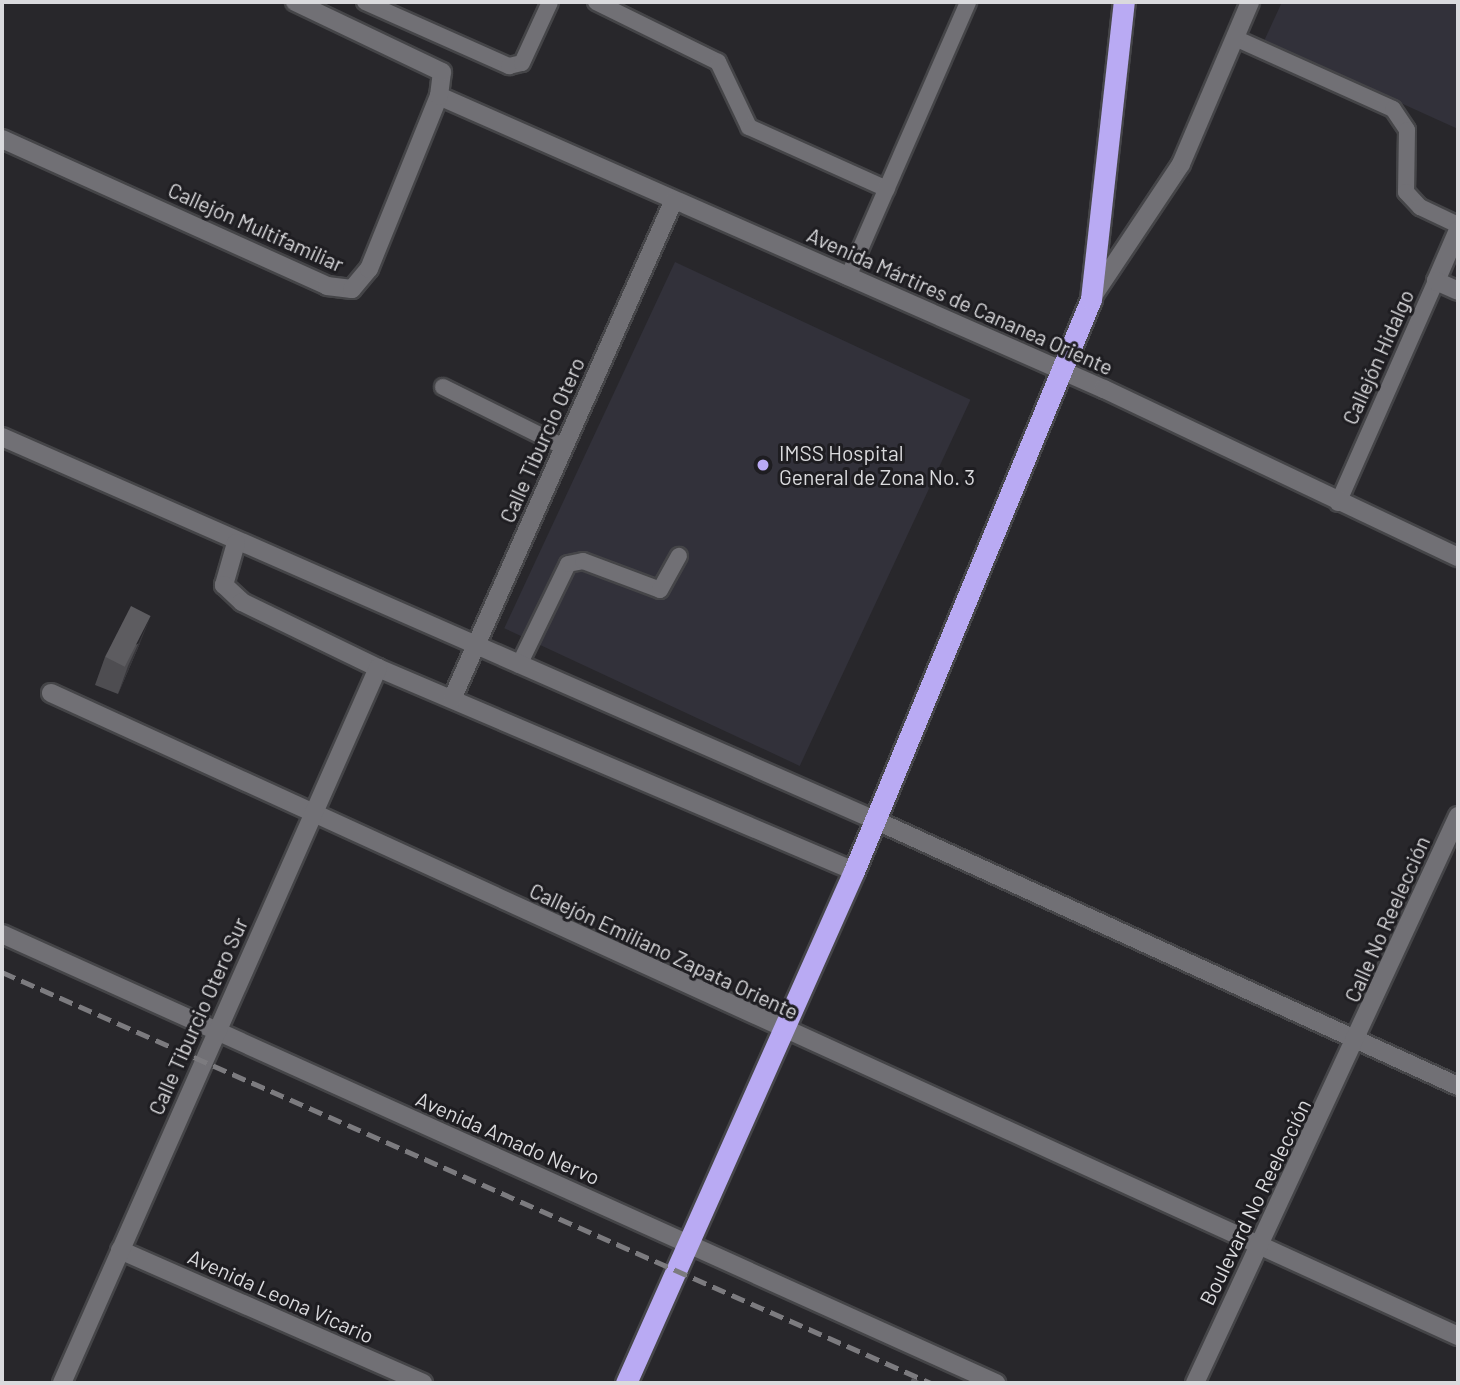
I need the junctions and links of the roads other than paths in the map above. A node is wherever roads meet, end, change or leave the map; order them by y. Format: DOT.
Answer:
graph roads {
  1 [pos="295,2"];
  2 [pos="365,2"];
  3 [pos="550,2"];
  4 [pos="596,2"];
  5 [pos="968,2"];
  6 [pos="1124,2"];
  7 [pos="1250,2"];
  8 [pos="1235,38"];
  9 [pos="439,96"];
  10 [pos="2,139"];
  11 [pos="887,189"];
  12 [pos="674,200"];
  13 [pos="1458,228"];
  14 [pos="848,276"];
  15 [pos="1436,281"];
  16 [pos="1458,291"];
  17 [pos="1091,299"];
  18 [pos="1064,372"];
  19 [pos="443,387"];
  20 [pos="2,437"];
  21 [pos="564,447"];
  22 [pos="1338,503"];
  23 [pos="236,542"];
  24 [pos="679,556"];
  25 [pos="1458,557"];
  26 [pos="475,646"];
  27 [pos="519,665"];
  28 [pos="378,668"];
  29 [pos="51,693"];
  30 [pos="452,699"];
  31 [pos="313,813"];
  32 [pos="1458,816"];
  33 [pos="875,820"];
  34 [pos="854,871"];
  35 [pos="2,934"];
  36 [pos="216,1031"];
  37 [pos="783,1031"];
  38 [pos="1358,1041"];
  39 [pos="1458,1086"];
  40 [pos="687,1245"];
  41 [pos="1258,1248"];
  42 [pos="120,1250"];
  43 [pos="1458,1336"];
  44 [pos="62,1383"];
  45 [pos="423,1383"];
  46 [pos="626,1383"];
  47 [pos="996,1383"];
  48 [pos="1195,1383"];
  1 -- 9 [label="street, Callejón Multifamiliar"];
  2 -- 3 [label="lane"];
  4 -- 11 [label="lane"];
  5 -- 11 [label="lane"];
  6 -- 17 [label="highway"];
  7 -- 8 [label="street"];
  8 -- 13 [label="lane"];
  8 -- 17 [label="street"];
  9 -- 10 [label="street, Callejón Multifamiliar"];
  9 -- 12 [label="street, Avenida Mártires de Cananea Oriente"];
  11 -- 14 [label="lane"];
  12 -- 14 [label="street, Avenida Mártires de Cananea Oriente"];
  12 -- 21 [label="street, Calle Tiburcio Otero"];
  13 -- 15 [label="street, Callejón Hidalgo"];
  14 -- 18 [label="street, Avenida Mártires de Cananea Oriente"];
  15 -- 16 [label="street"];
  15 -- 22 [label="lane, Callejón Hidalgo"];
  17 -- 18 [label="highway"];
  18 -- 22 [label="street, Avenida Mártires de Cananea Oriente"];
  18 -- 33 [label="highway"];
  19 -- 21 [label="lane"];
  20 -- 23 [label="street"];
  21 -- 26 [label="street, Calle Tiburcio Otero"];
  22 -- 25 [label="street, Avenida Mártires de Cananea Oriente"];
  23 -- 26 [label="street"];
  23 -- 28 [label="street"];
  24 -- 27 [label="lane"];
  26 -- 27 [label="street"];
  26 -- 30 [label="street, Calle Tiburcio Otero"];
  27 -- 33 [label="street"];
  28 -- 30 [label="street"];
  28 -- 31 [label="street, Calle Tiburcio Otero Sur"];
  29 -- 31 [label="street, Callejón Emiliano Zapata Oriente"];
  30 -- 34 [label="street"];
  31 -- 36 [label="street, Calle Tiburcio Otero Sur"];
  31 -- 37 [label="street, Callejón Emiliano Zapata Oriente"];
  32 -- 38 [label="street, Calle No Reelección"];
  33 -- 34 [label="highway"];
  33 -- 38 [label="street"];
  34 -- 37 [label="highway"];
  35 -- 36 [label="street, Avenida Amado Nervo"];
  36 -- 40 [label="street, Avenida Amado Nervo"];
  36 -- 42 [label="street, Calle Tiburcio Otero Sur"];
  37 -- 40 [label="highway"];
  37 -- 41 [label="street, Callejón Emiliano Zapata Oriente"];
  38 -- 39 [label="street"];
  38 -- 41 [label="street, Boulevard No Reelección"];
  40 -- 46 [label="highway"];
  40 -- 47 [label="street, Avenida Amado Nervo"];
  41 -- 43 [label="street, Callejón Emiliano Zapata Oriente"];
  41 -- 48 [label="street, Boulevard No Reelección"];
  42 -- 44 [label="street, Calle Tiburcio Otero Sur"];
  42 -- 45 [label="street, Avenida Leona Vicario"];
}
